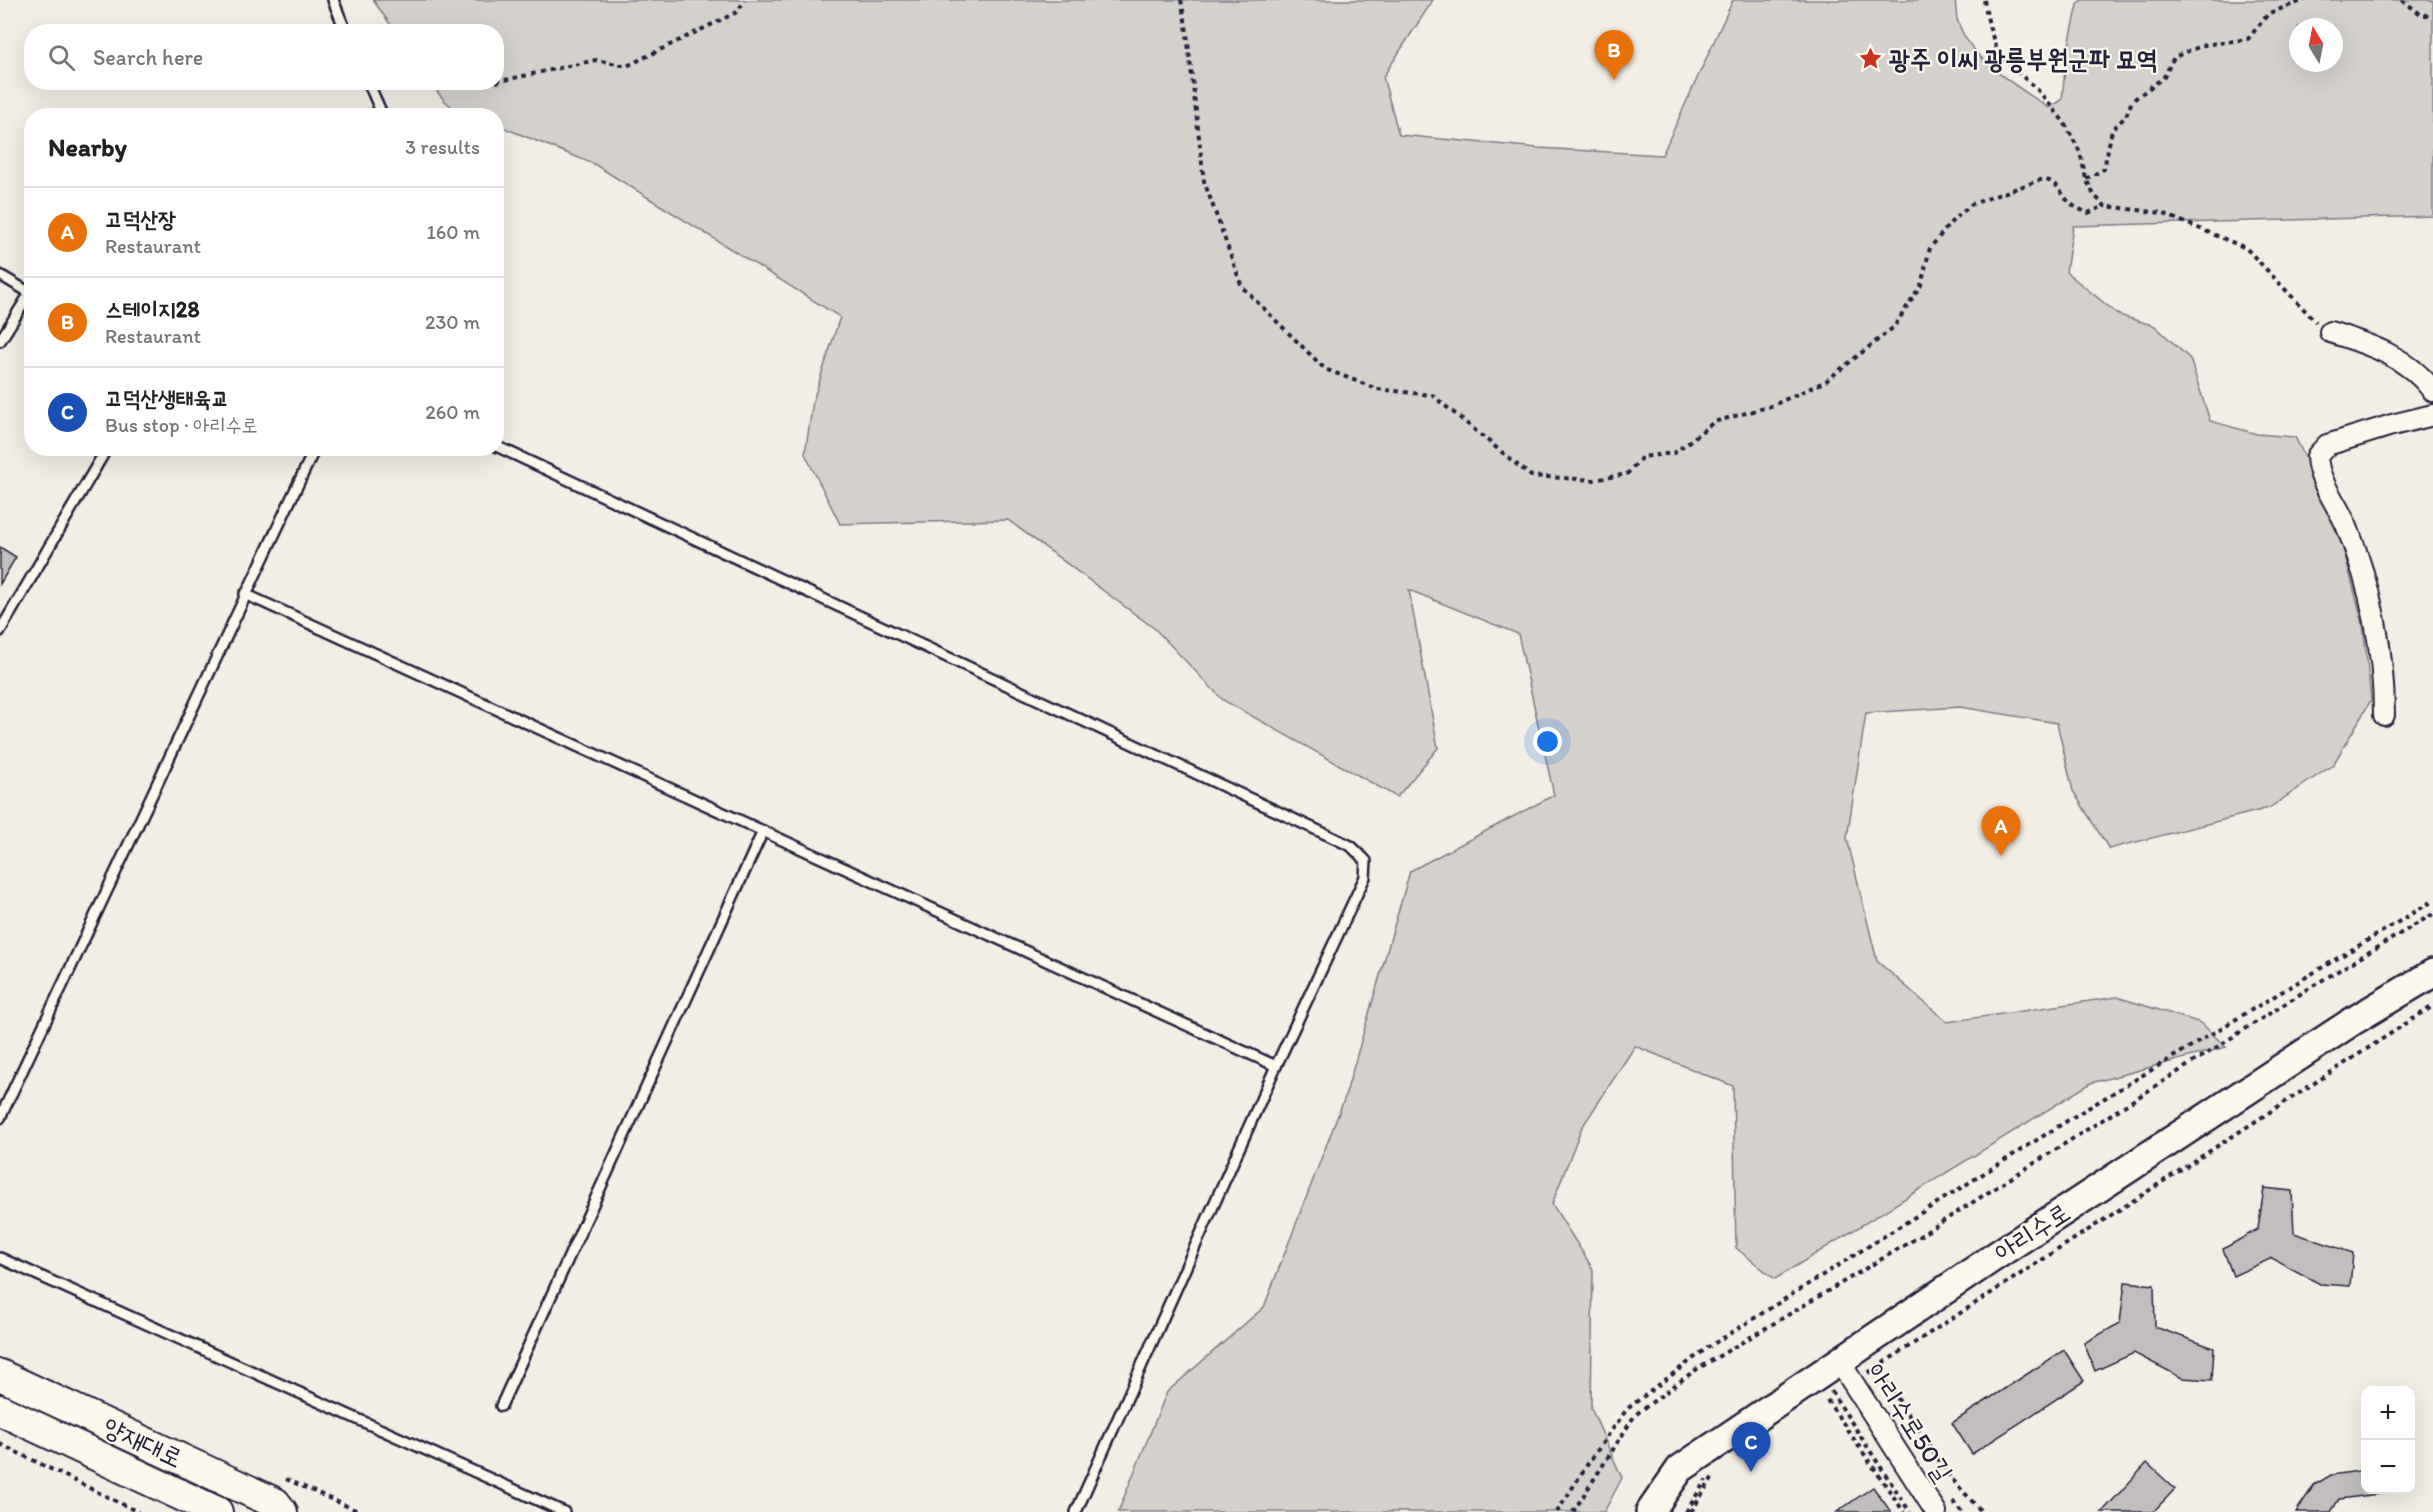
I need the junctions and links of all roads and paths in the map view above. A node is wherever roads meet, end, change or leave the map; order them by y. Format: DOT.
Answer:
graph roads {
  1 [pos="333,0"];
  2 [pos="745,0"];
  3 [pos="1181,0"];
  4 [pos="1984,0"];
  5 [pos="2305,0"];
  6 [pos="2402,0"];
  7 [pos="2433,15"];
  8 [pos="343,24"];
  9 [pos="504,80"];
  10 [pos="372,90"];
  11 [pos="379,108"];
  12 [pos="2086,179"];
  13 [pos="2105,206"];
  14 [pos="0,275"];
  15 [pos="24,290"];
  16 [pos="24,305"];
  17 [pos="2330,332"];
  18 [pos="0,341"];
  19 [pos="2433,391"];
  20 [pos="2433,415"];
  21 [pos="504,450"];
  22 [pos="102,456"];
  23 [pos="311,456"];
  24 [pos="245,594"];
  25 [pos="0,631"];
  26 [pos="2384,715"];
  27 [pos="763,831"];
  28 [pos="2433,901"];
  29 [pos="2433,914"];
  30 [pos="2433,973"];
  31 [pos="2433,1006"];
  32 [pos="1276,1066"];
  33 [pos="0,1118"];
  34 [pos="0,1258"];
  35 [pos="1877,1368"];
  36 [pos="1846,1372"];
  37 [pos="0,1375"];
  38 [pos="1830,1391"];
  39 [pos="1834,1396"];
  40 [pos="1827,1400"];
  41 [pos="501,1406"];
  42 [pos="1817,1406"];
  43 [pos="0,1410"];
  44 [pos="0,1444"];
  45 [pos="1718,1469"];
  46 [pos="138,1512"];
  47 [pos="217,1512"];
  48 [pos="282,1512"];
  49 [pos="564,1512"];
  50 [pos="1076,1512"];
  51 [pos="1557,1512"];
  52 [pos="1573,1512"];
  53 [pos="1650,1512"];
  54 [pos="1691,1512"];
  55 [pos="1904,1512"];
  56 [pos="1910,1512"];
  57 [pos="1936,1512"];
  58 [pos="1982,1512"];
  1 -- 8 [label="lane"];
  2 -- 9 [label="path"];
  3 -- 13 [label="path"];
  4 -- 12 [label="path"];
  5 -- 12 [label="path"];
  6 -- 7 [label="path"];
  10 -- 11 [label="lane"];
  12 -- 13 [label="path"];
  13 -- 17 [label="path"];
  14 -- 15 [label="lane"];
  16 -- 18 [label="lane"];
  17 -- 19 [label="street"];
  20 -- 26 [label="street"];
  21 -- 32 [label="lane"];
  22 -- 25 [label="lane"];
  23 -- 24 [label="lane"];
  24 -- 27 [label="lane"];
  24 -- 33 [label="lane"];
  27 -- 32 [label="lane"];
  27 -- 41 [label="lane"];
  28 -- 51 [label="path"];
  29 -- 52 [label="path"];
  30 -- 36 [label="main road, 아리수로"];
  31 -- 35 [label="path"];
  32 -- 50 [label="lane"];
  34 -- 49 [label="lane"];
  35 -- 36 [label="path"];
  35 -- 58 [label="path"];
  36 -- 39 [label="path"];
  36 -- 53 [label="main road, 아리수로"];
  36 -- 57 [label="street, 아리수로50길"];
  37 -- 48 [label="main road, 양재대로"];
  38 -- 39 [label="path"];
  39 -- 40 [label="path"];
  39 -- 56 [label="path"];
  40 -- 42 [label="path"];
  40 -- 55 [label="path"];
  43 -- 47 [label="main road, 양재대로"];
  44 -- 46 [label="path"];
  45 -- 54 [label="path"];
}
